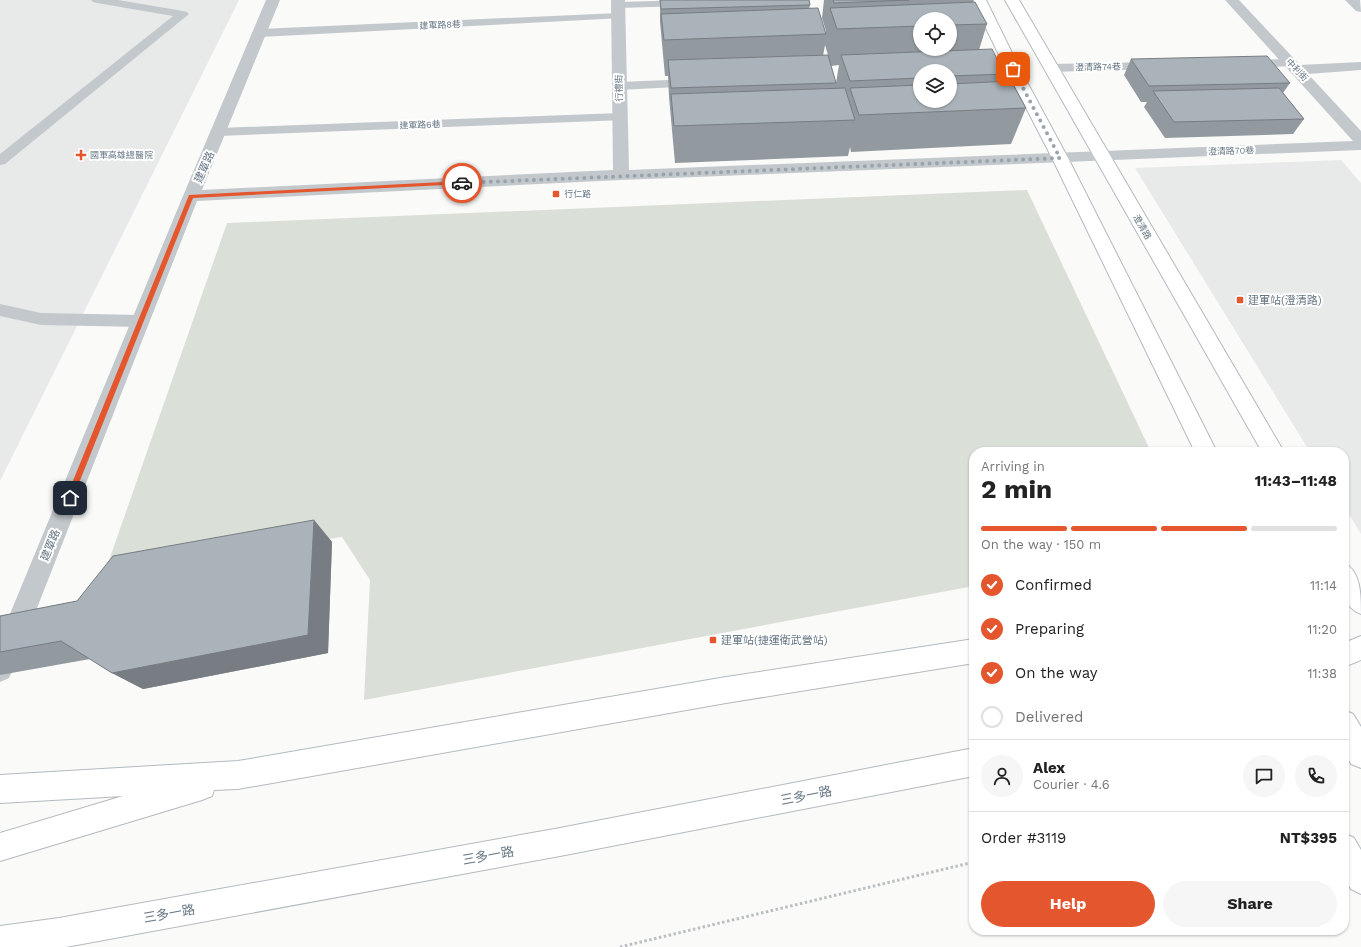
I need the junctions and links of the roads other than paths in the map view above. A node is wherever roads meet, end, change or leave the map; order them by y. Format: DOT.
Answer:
graph roads {
  1 [pos="97,0"];
  2 [pos="273,0"];
  3 [pos="979,0"];
  4 [pos="1012,0"];
  5 [pos="1232,0"];
  6 [pos="1352,0"];
  7 [pos="697,2"];
  8 [pos="163,5"];
  9 [pos="619,7"];
  10 [pos="1361,8"];
  11 [pos="260,33"];
  12 [pos="1234,64"];
  13 [pos="1162,66"];
  14 [pos="1293,66"];
  15 [pos="1361,66"];
  16 [pos="1050,68"];
  17 [pos="1013,69"];
  18 [pos="957,72"];
  19 [pos="706,82"];
  20 [pos="619,86"];
  21 [pos="620,117"];
  22 [pos="220,132"];
  23 [pos="1361,140"];
  24 [pos="1361,145"];
  25 [pos="1101,156"];
  26 [pos="1060,158"];
  27 [pos="0,161"];
  28 [pos="621,175"];
  29 [pos="191,196"];
  30 [pos="0,310"];
  31 [pos="141,321"];
  32 [pos="1204,447"];
  33 [pos="1270,447"];
  34 [pos="1349,583"];
  35 [pos="1361,603"];
  36 [pos="1361,648"];
  37 [pos="969,652"];
  38 [pos="1349,653"];
  39 [pos="0,669"];
  40 [pos="1349,733"];
  41 [pos="1361,754"];
  42 [pos="969,763"];
  43 [pos="238,775"];
  44 [pos="0,789"];
  45 [pos="0,847"];
  46 [pos="1349,857"];
  47 [pos="1361,879"];
  48 [pos="0,941"];
  1 -- 8 [label="lane"];
  2 -- 11 [label="street, 建軍路"];
  3 -- 17 [label="street"];
  4 -- 16 [label="street, 澄清路"];
  5 -- 14 [label="street, 中利街"];
  6 -- 10 [label="street"];
  7 -- 9 [label="lane, 建軍路8巷"];
  8 -- 27 [label="lane"];
  9 -- 11 [label="lane, 建軍路8巷"];
  9 -- 20 [label="street, 行禮街"];
  11 -- 22 [label="street, 建軍路"];
  12 -- 14 [label="lane"];
  13 -- 16 [label="lane, 澄清路74巷"];
  14 -- 15 [label="street"];
  14 -- 23 [label="street, 中利街"];
  16 -- 25 [label="street, 澄清路"];
  17 -- 18 [label="lane"];
  17 -- 26 [label="street"];
  19 -- 20 [label="lane"];
  20 -- 21 [label="street, 行禮街"];
  21 -- 22 [label="lane, 建軍路6巷"];
  21 -- 28 [label="street, 行禮街"];
  22 -- 29 [label="street, 建軍路"];
  24 -- 25 [label="street, 澄清路70巷"];
  25 -- 26 [label="street"];
  25 -- 33 [label="street, 澄清路"];
  26 -- 28 [label="street"];
  26 -- 32 [label="street"];
  28 -- 29 [label="street"];
  29 -- 31 [label="street, 建軍路"];
  30 -- 31 [label="lane"];
  31 -- 39 [label="street, 建軍路"];
  34 -- 35 [label="street"];
  36 -- 38 [label="street"];
  37 -- 43 [label="street"];
  40 -- 41 [label="street"];
  42 -- 48 [label="street, 三多一路"];
  43 -- 44 [label="street"];
  43 -- 45 [label="street"];
  46 -- 47 [label="street"];
}
